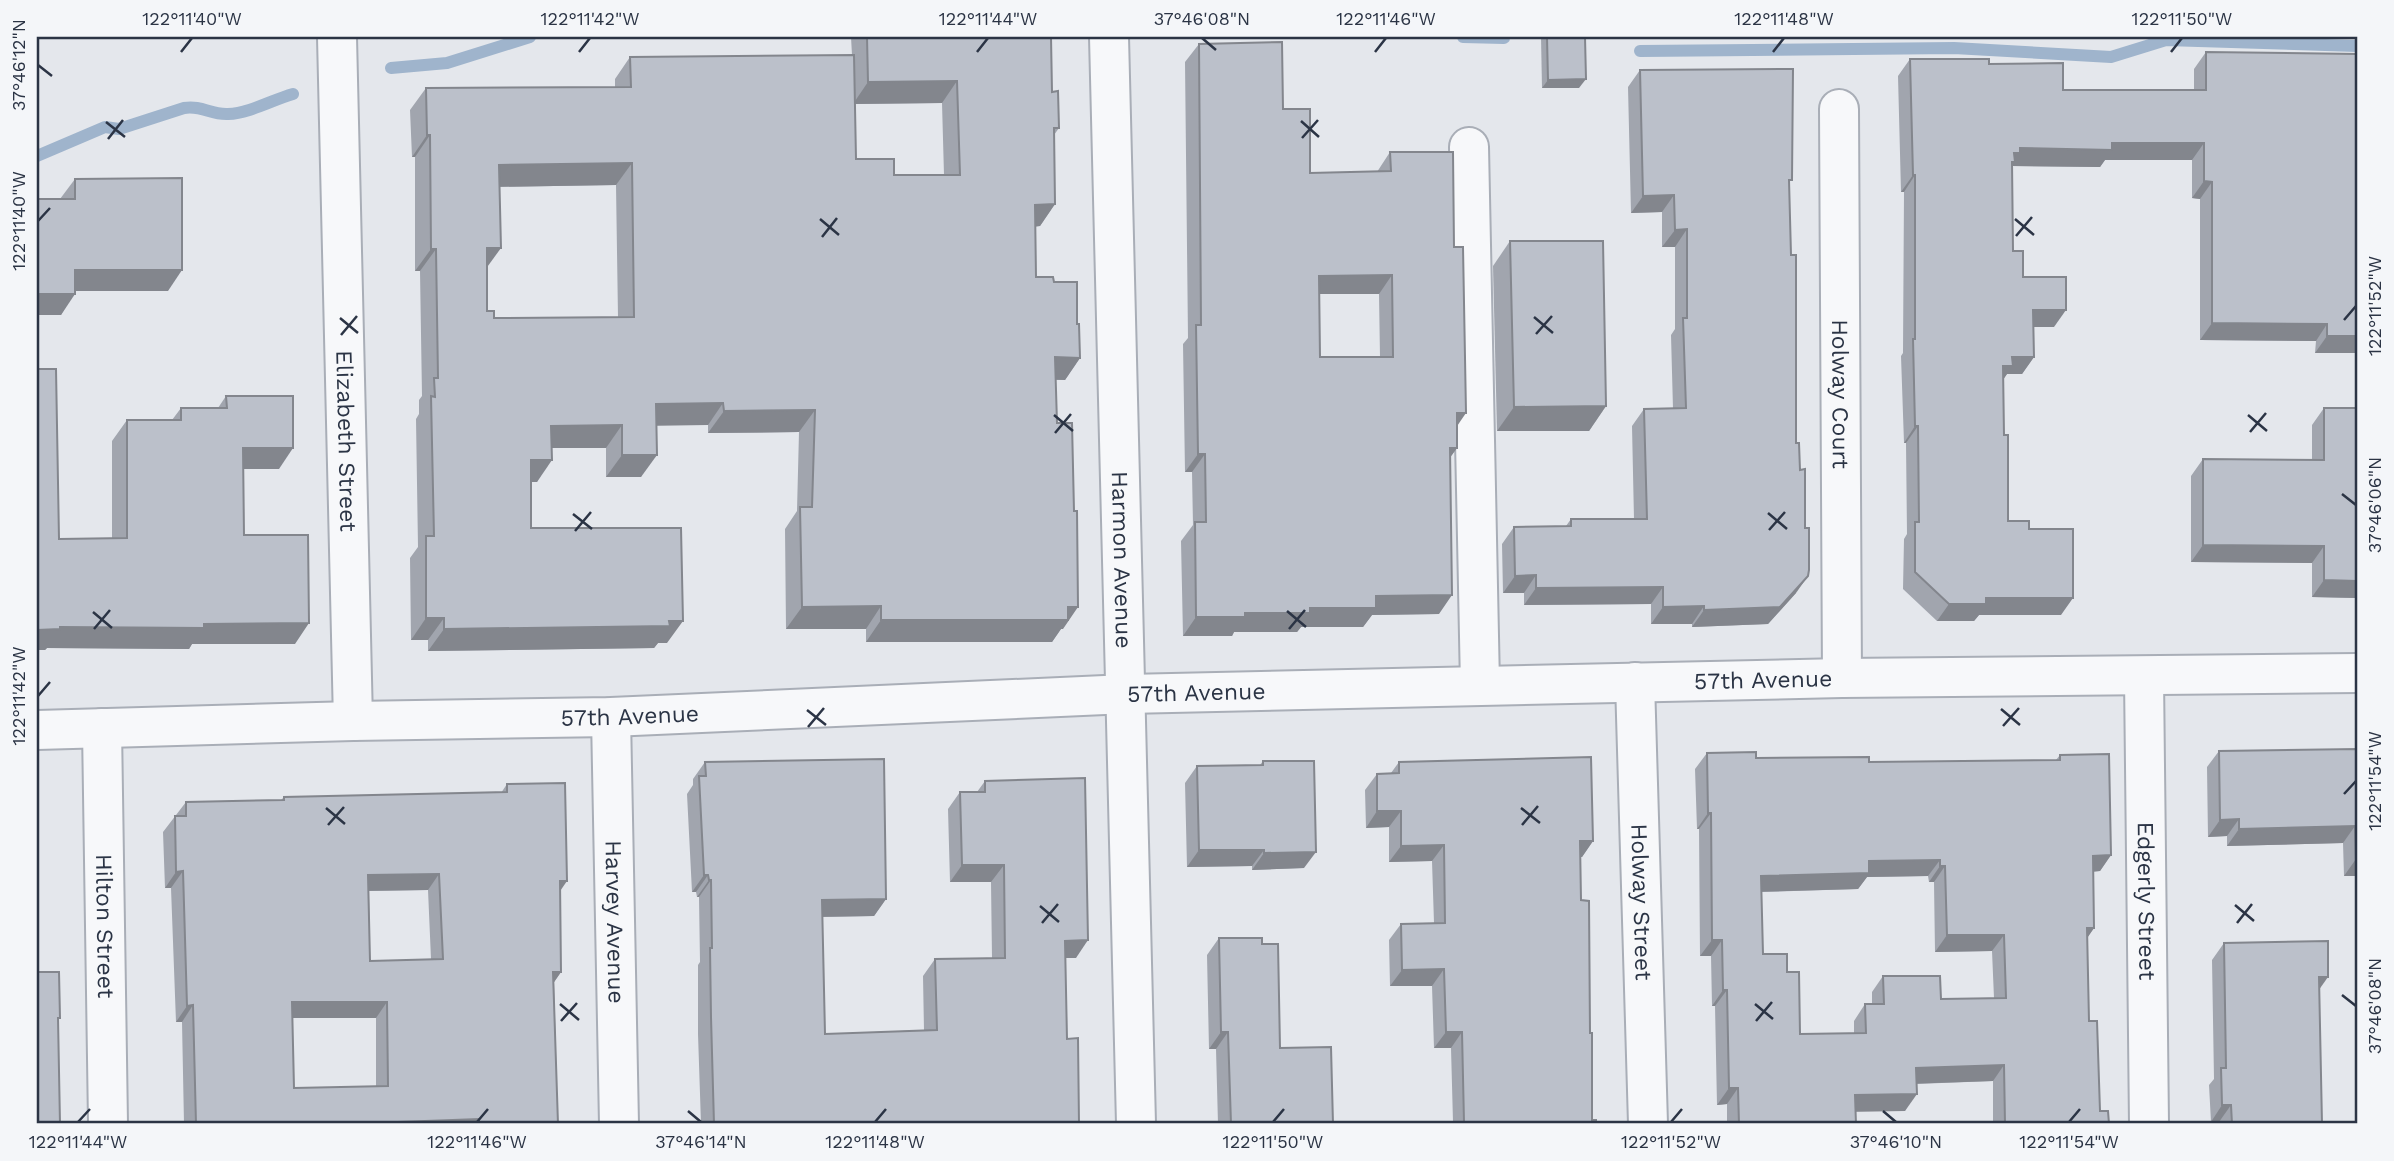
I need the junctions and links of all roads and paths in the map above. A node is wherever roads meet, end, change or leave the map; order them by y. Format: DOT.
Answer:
graph roads {
  1 [pos="337,37"];
  2 [pos="1109,37"];
  3 [pos="1839,109"];
  4 [pos="1469,147"];
  5 [pos="2357,673"];
  6 [pos="2144,677"];
  7 [pos="1842,678"];
  8 [pos="1635,682"];
  9 [pos="1480,685"];
  10 [pos="1126,694"];
  11 [pos="611,718"];
  12 [pos="353,721"];
  13 [pos="102,728"];
  14 [pos="37,730"];
  15 [pos="108,1124"];
  16 [pos="619,1124"];
  17 [pos="1136,1124"];
  18 [pos="1648,1124"];
  19 [pos="2149,1124"];
  1 -- 12 [label="street, Elizabeth Street"];
  2 -- 10 [label="street, Harmon Avenue"];
  3 -- 7 [label="street, Holway Court"];
  4 -- 9 [label="street"];
  5 -- 6 [label="street, 57th Avenue"];
  6 -- 7 [label="street, 57th Avenue"];
  6 -- 19 [label="street, Edgerly Street"];
  7 -- 8 [label="street, 57th Avenue"];
  8 -- 9 [label="street, 57th Avenue"];
  8 -- 18 [label="street, Holway Street"];
  9 -- 10 [label="street, 57th Avenue"];
  10 -- 11 [label="street, 57th Avenue"];
  10 -- 17 [label="street, Harmon Avenue"];
  11 -- 12 [label="street, 57th Avenue"];
  11 -- 16 [label="street, Harvey Avenue"];
  12 -- 13 [label="street, 57th Avenue"];
  13 -- 14 [label="street, 57th Avenue"];
  13 -- 15 [label="street, Hilton Street"];
}
